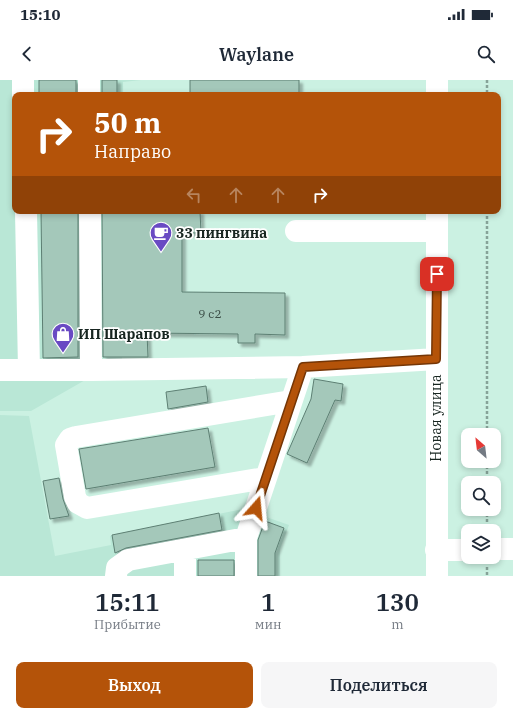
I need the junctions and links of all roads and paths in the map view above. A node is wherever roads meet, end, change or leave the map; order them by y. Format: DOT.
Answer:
graph roads {
  1 [pos="23,80"];
  2 [pos="89,80"];
  3 [pos="437,80"];
  4 [pos="487,80"];
  5 [pos="23,92"];
  6 [pos="89,92"];
  7 [pos="437,92"];
  8 [pos="487,92"];
  9 [pos="26,214"];
  10 [pos="90,214"];
  11 [pos="487,214"];
  12 [pos="437,221"];
  13 [pos="296,231"];
  14 [pos="436,359"];
  15 [pos="303,367"];
  16 [pos="0,370"];
  17 [pos="29,370"];
  18 [pos="91,370"];
  19 [pos="292,401"];
  20 [pos="487,428"];
  21 [pos="265,478"];
  22 [pos="246,538"];
  23 [pos="501,549"];
  24 [pos="513,549"];
  25 [pos="185,550"];
  26 [pos="436,550"];
  27 [pos="461,550"];
  28 [pos="116,576"];
  29 [pos="185,576"];
  30 [pos="246,576"];
  31 [pos="437,576"];
  1 -- 5 [label="street"];
  2 -- 6 [label="street"];
  3 -- 7 [label="street"];
  4 -- 8 [label="path"];
  9 -- 17 [label="street"];
  10 -- 18 [label="street"];
  11 -- 20 [label="path"];
  12 -- 13 [label="street"];
  12 -- 14 [label="street, Новая улица"];
  14 -- 15 [label="street"];
  14 -- 26 [label="street, Новая улица"];
  15 -- 18 [label="street"];
  15 -- 19 [label="street"];
  16 -- 17 [label="street"];
  17 -- 18 [label="street"];
  19 -- 21 [label="street"];
  19 -- 21 [label="street"];
  21 -- 22 [label="street"];
  22 -- 25 [label="street"];
  22 -- 30 [label="street"];
  23 -- 24 [label="street"];
  25 -- 28 [label="street"];
  25 -- 29 [label="street"];
  26 -- 27 [label="street"];
  26 -- 31 [label="street, Новая улица"];
}
